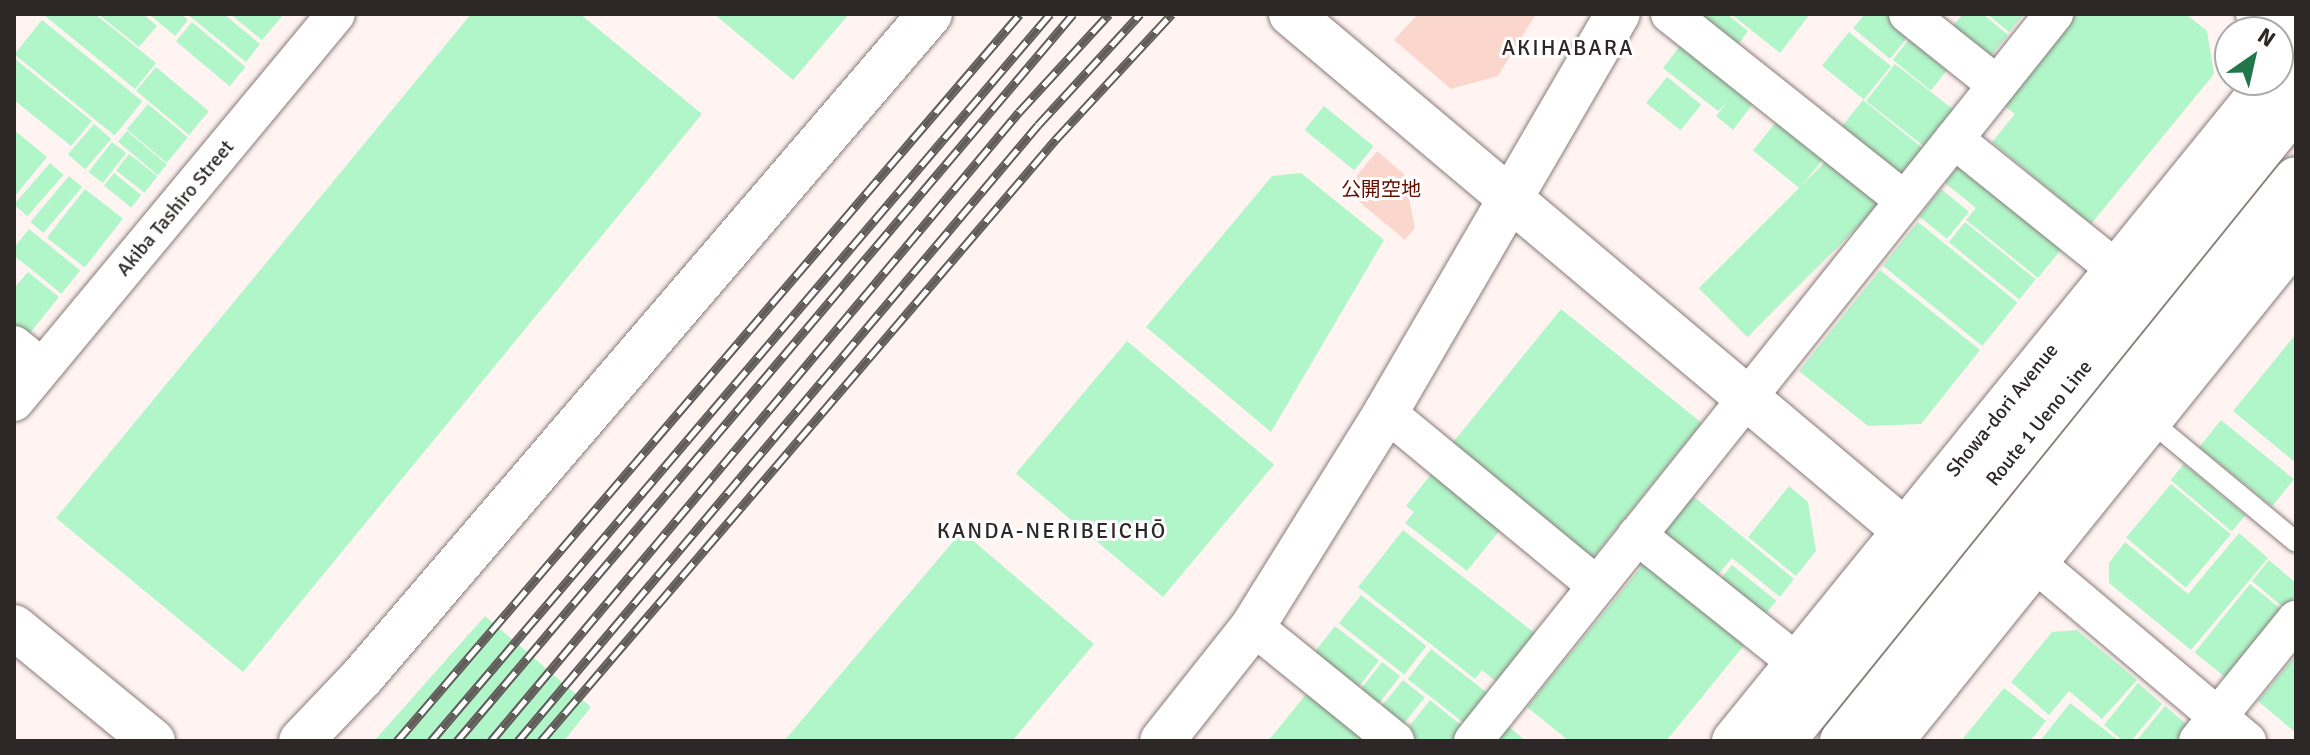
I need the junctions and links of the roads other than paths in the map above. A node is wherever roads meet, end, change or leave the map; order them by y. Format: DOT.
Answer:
graph roads {
  1 [pos="336,14"];
  2 [pos="930,14"];
  3 [pos="1291,14"];
  4 [pos="1618,14"];
  5 [pos="1670,14"];
  6 [pos="1908,14"];
  7 [pos="2054,14"];
  8 [pos="2258,14"];
  9 [pos="2296,48"];
  10 [pos="1997,85"];
  11 [pos="2258,96"];
  12 [pos="2296,106"];
  13 [pos="1954,139"];
  14 [pos="2296,179"];
  15 [pos="1508,196"];
  16 [pos="1904,200"];
  17 [pos="2296,238"];
  18 [pos="2117,270"];
  19 [pos="28,356"];
  20 [pos="1747,396"];
  21 [pos="14,402"];
  22 [pos="1386,412"];
  23 [pos="2148,419"];
  24 [pos="1904,530"];
  25 [pos="1637,535"];
  26 [pos="2296,542"];
  27 [pos="2033,561"];
  28 [pos="1597,586"];
  29 [pos="2296,620"];
  30 [pos="1253,626"];
  31 [pos="14,627"];
  32 [pos="1796,662"];
  33 [pos="2208,729"];
  34 [pos="153,741"];
  35 [pos="301,741"];
  36 [pos="1162,741"];
  37 [pos="1395,741"];
  38 [pos="1473,741"];
  39 [pos="1734,741"];
  40 [pos="1783,741"];
  41 [pos="1842,741"];
  42 [pos="1891,741"];
  43 [pos="2247,741"];
  1 -- 19 [label="street, Akiba Tashiro Street"];
  2 -- 35 [label="main road"];
  3 -- 15 [label="main road"];
  4 -- 15 [label="main road"];
  5 -- 16 [label="street"];
  6 -- 10 [label="street"];
  7 -- 10 [label="street"];
  8 -- 9 [label="main road"];
  10 -- 13 [label="street"];
  11 -- 18 [label="main road, Showa-dori Avenue"];
  12 -- 40 [label="main road, Route 1 Ueno Line"];
  13 -- 16 [label="street"];
  13 -- 18 [label="street"];
  14 -- 41 [label="main road"];
  15 -- 20 [label="main road"];
  15 -- 22 [label="main road"];
  16 -- 20 [label="street"];
  17 -- 23 [label="main road"];
  18 -- 24 [label="main road, Showa-dori Avenue"];
  19 -- 21 [label="street, Akiba Tashiro Street"];
  20 -- 24 [label="main road"];
  20 -- 25 [label="street"];
  22 -- 28 [label="street"];
  22 -- 30 [label="main road"];
  23 -- 26 [label="lane"];
  23 -- 27 [label="main road"];
  24 -- 32 [label="main road, Showa-dori Avenue"];
  25 -- 28 [label="street"];
  25 -- 32 [label="street"];
  27 -- 33 [label="street"];
  27 -- 42 [label="main road"];
  28 -- 38 [label="street"];
  29 -- 33 [label="street"];
  30 -- 36 [label="main road"];
  30 -- 37 [label="street"];
  31 -- 34 [label="main road"];
  32 -- 39 [label="main road, Showa-dori Avenue"];
  33 -- 43 [label="street"];
}
